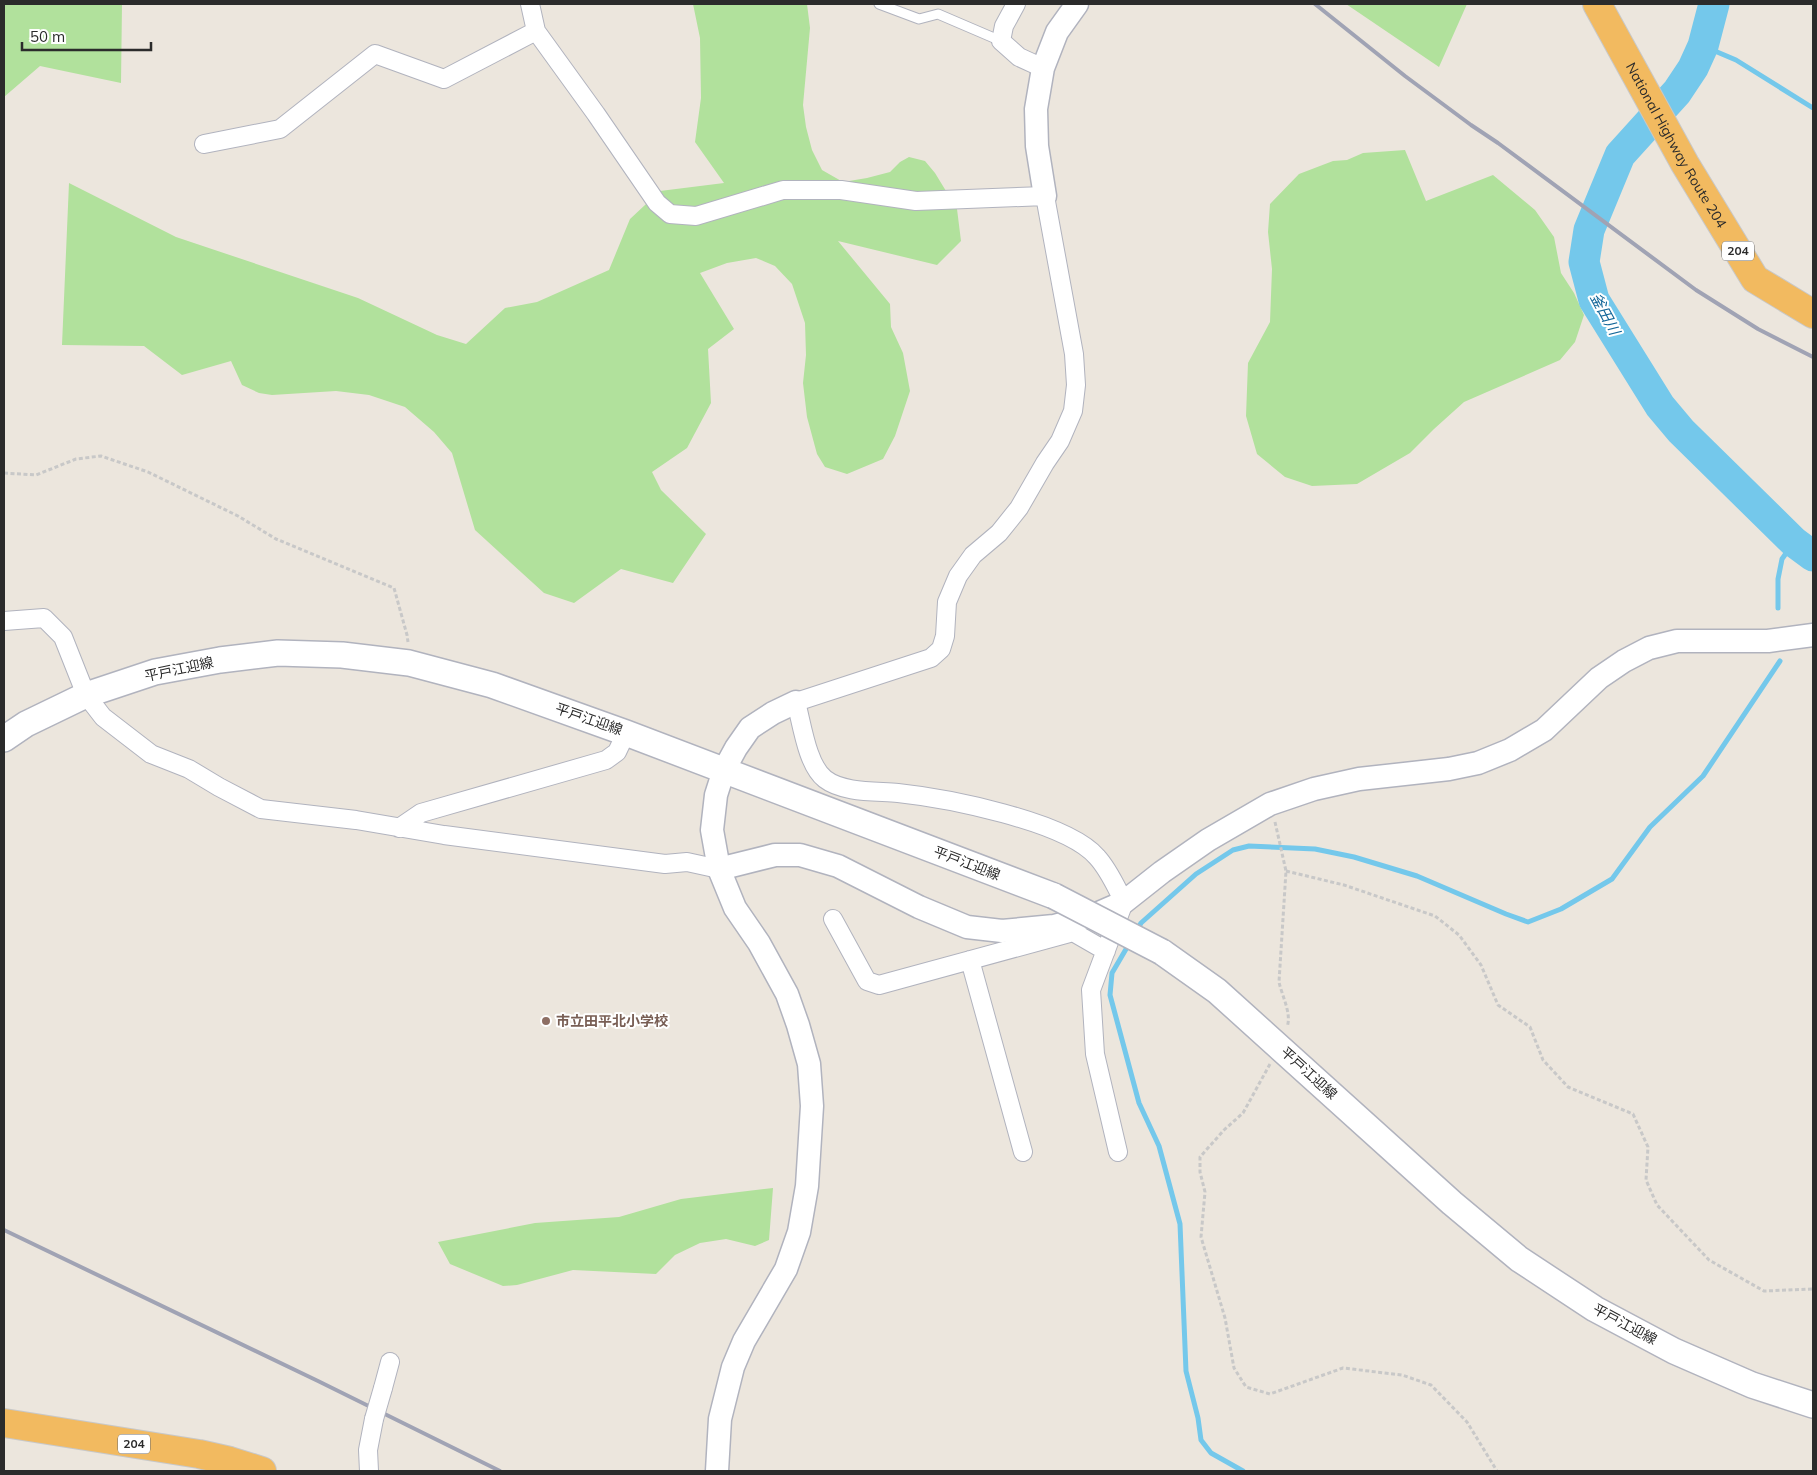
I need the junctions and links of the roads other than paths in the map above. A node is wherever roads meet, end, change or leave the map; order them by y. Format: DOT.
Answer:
graph roads {
  1 [pos="530,4"];
  2 [pos="879,4"];
  3 [pos="1016,4"];
  4 [pos="1077,4"];
  5 [pos="1597,4"];
  6 [pos="536,31"];
  7 [pos="1001,41"];
  8 [pos="1043,68"];
  9 [pos="204,144"];
  10 [pos="1045,196"];
  11 [pos="1813,314"];
  12 [pos="4,621"];
  13 [pos="1813,635"];
  14 [pos="86,695"];
  15 [pos="796,702"];
  16 [pos="626,733"];
  17 [pos="4,739"];
  18 [pos="724,770"];
  19 [pos="398,828"];
  20 [pos="719,869"];
  21 [pos="1124,902"];
  22 [pos="833,919"];
  23 [pos="1106,951"];
  24 [pos="970,960"];
  25 [pos="1023,1152"];
  26 [pos="1118,1152"];
  27 [pos="390,1362"];
  28 [pos="1813,1405"];
  29 [pos="4,1423"];
  30 [pos="262,1471"];
  31 [pos="369,1471"];
  32 [pos="717,1471"];
  1 -- 6 [label="street"];
  2 -- 7 [label="lane"];
  3 -- 7 [label="street"];
  4 -- 8 [label="street"];
  5 -- 11 [label="highway, National Highway Route 204 / 204"];
  6 -- 9 [label="street"];
  6 -- 10 [label="street"];
  7 -- 8 [label="street"];
  8 -- 10 [label="street"];
  10 -- 15 [label="street"];
  12 -- 14 [label="street"];
  13 -- 21 [label="street"];
  14 -- 16 [label="main road, 平戸江迎線"];
  14 -- 17 [label="main road, 平戸江迎線"];
  14 -- 19 [label="street"];
  15 -- 18 [label="street"];
  15 -- 21 [label="street"];
  16 -- 18 [label="main road, 平戸江迎線"];
  16 -- 19 [label="street"];
  18 -- 20 [label="street"];
  18 -- 28 [label="main road, 平戸江迎線, bridge"];
  19 -- 20 [label="street"];
  20 -- 21 [label="street"];
  20 -- 32 [label="street"];
  21 -- 23 [label="street"];
  22 -- 24 [label="street"];
  23 -- 24 [label="street"];
  23 -- 26 [label="street"];
  24 -- 25 [label="street"];
  27 -- 31 [label="street, bridge"];
  29 -- 30 [label="highway, 204"];
}
